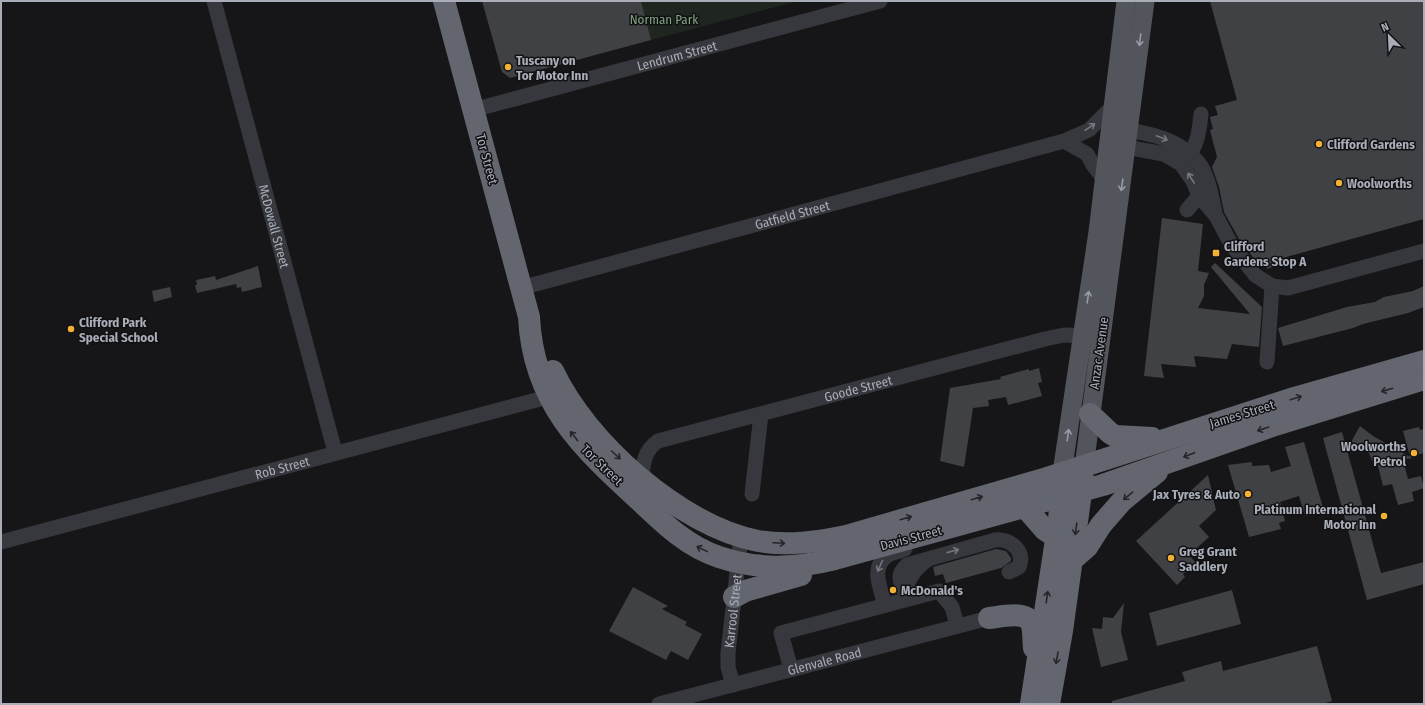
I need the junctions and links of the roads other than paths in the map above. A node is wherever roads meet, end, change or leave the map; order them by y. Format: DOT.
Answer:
graph roads {
  1 [pos="214,1"];
  2 [pos="444,1"];
  3 [pos="880,1"];
  4 [pos="1126,1"];
  5 [pos="1144,1"];
  6 [pos="1112,107"];
  7 [pos="473,110"];
  8 [pos="1201,114"];
  9 [pos="1109,136"];
  10 [pos="1128,139"];
  11 [pos="1064,141"];
  12 [pos="1186,159"];
  13 [pos="1104,179"];
  14 [pos="1205,192"];
  15 [pos="1187,210"];
  16 [pos="1424,251"];
  17 [pos="1272,286"];
  18 [pos="521,288"];
  19 [pos="1092,336"];
  20 [pos="1424,361"];
  21 [pos="1267,362"];
  22 [pos="1424,380"];
  23 [pos="556,394"];
  24 [pos="761,414"];
  25 [pos="1090,414"];
  26 [pos="1165,439"];
  27 [pos="335,452"];
  28 [pos="1169,462"];
  29 [pos="1084,467"];
  30 [pos="1062,473"];
  31 [pos="642,478"];
  32 [pos="1071,493"];
  33 [pos="752,494"];
  34 [pos="1024,506"];
  35 [pos="741,536"];
  36 [pos="921,536"];
  37 [pos="1056,537"];
  38 [pos="1,542"];
  39 [pos="1072,561"];
  40 [pos="738,563"];
  41 [pos="816,564"];
  42 [pos="1009,572"];
  43 [pos="734,596"];
  44 [pos="907,596"];
  45 [pos="885,605"];
  46 [pos="989,618"];
  47 [pos="957,625"];
  48 [pos="791,669"];
  49 [pos="1036,677"];
  50 [pos="733,685"];
  51 [pos="659,704"];
  52 [pos="1031,704"];
  53 [pos="1049,704"];
  1 -- 27 [label="street, McDowall Street"];
  2 -- 7 [label="highway, Tor Street"];
  3 -- 7 [label="street, Lendrum Street"];
  4 -- 6 [label="main road, Anzac Avenue"];
  5 -- 10 [label="main road, Anzac Avenue, one-way"];
  6 -- 9 [label="main road, Anzac Avenue"];
  11 -- 6 [label="street, Gatfield Street, one-way"];
  7 -- 18 [label="highway, Tor Street"];
  8 -- 12 [label="street"];
  9 -- 10 [label="street"];
  9 -- 13 [label="main road, Anzac Avenue"];
  10 -- 12 [label="street"];
  10 -- 19 [label="main road, Anzac Avenue, one-way"];
  11 -- 13 [label="street"];
  11 -- 18 [label="street, Gatfield Street"];
  12 -- 14 [label="street"];
  19 -- 13 [label="main road, Anzac Avenue, one-way"];
  14 -- 15 [label="street"];
  14 -- 17 [label="street"];
  16 -- 17 [label="street"];
  17 -- 21 [label="street"];
  18 -- 23 [label="highway, Tor Street"];
  19 -- 24 [label="street, Goode Street"];
  19 -- 25 [label="main road, Anzac Avenue"];
  30 -- 19 [label="main road, Anzac Avenue, one-way"];
  26 -- 20 [label="highway, James Street, one-way"];
  22 -- 28 [label="highway, James Street, one-way"];
  23 -- 27 [label="street, Rob Street"];
  23 -- 31 [label="highway, Tor Street, one-way"];
  40 -- 23 [label="highway, Tor Street, one-way"];
  24 -- 31 [label="street, Goode Street"];
  24 -- 33 [label="street"];
  25 -- 26 [label="highway"];
  25 -- 29 [label="main road, Anzac Avenue"];
  26 -- 29 [label="highway, James Street"];
  27 -- 38 [label="street, Rob Street"];
  28 -- 32 [label="highway, James Street"];
  28 -- 39 [label="highway, one-way"];
  29 -- 30 [label="highway, James Street"];
  29 -- 32 [label="highway, Anzac Avenue"];
  30 -- 32 [label="highway, Anzac Avenue"];
  35 -- 30 [label="highway, Davis Street, one-way"];
  31 -- 35 [label="highway, Tor Street"];
  32 -- 34 [label="highway, Davis Street"];
  32 -- 37 [label="highway, Anzac Avenue"];
  32 -- 39 [label="highway, Anzac Avenue, one-way"];
  34 -- 36 [label="highway, Davis Street"];
  34 -- 37 [label="highway"];
  35 -- 40 [label="street, Karrool Street"];
  36 -- 41 [label="highway, Davis Street"];
  36 -- 45 [label="street, one-way"];
  49 -- 37 [label="highway, Anzac Avenue, one-way"];
  39 -- 53 [label="highway, Anzac Avenue, one-way"];
  40 -- 41 [label="highway, Davis Street"];
  40 -- 43 [label="street, Karrool Street"];
  41 -- 43 [label="highway"];
  44 -- 42 [label="street, one-way"];
  43 -- 50 [label="street, Karrool Street"];
  44 -- 45 [label="street"];
  44 -- 47 [label="street"];
  45 -- 48 [label="street"];
  46 -- 47 [label="street, Glenvale Road"];
  46 -- 49 [label="highway"];
  47 -- 48 [label="street, Glenvale Road"];
  48 -- 50 [label="street, Glenvale Road"];
  49 -- 52 [label="highway, Anzac Avenue"];
  50 -- 51 [label="street, Glenvale Road"];
}
